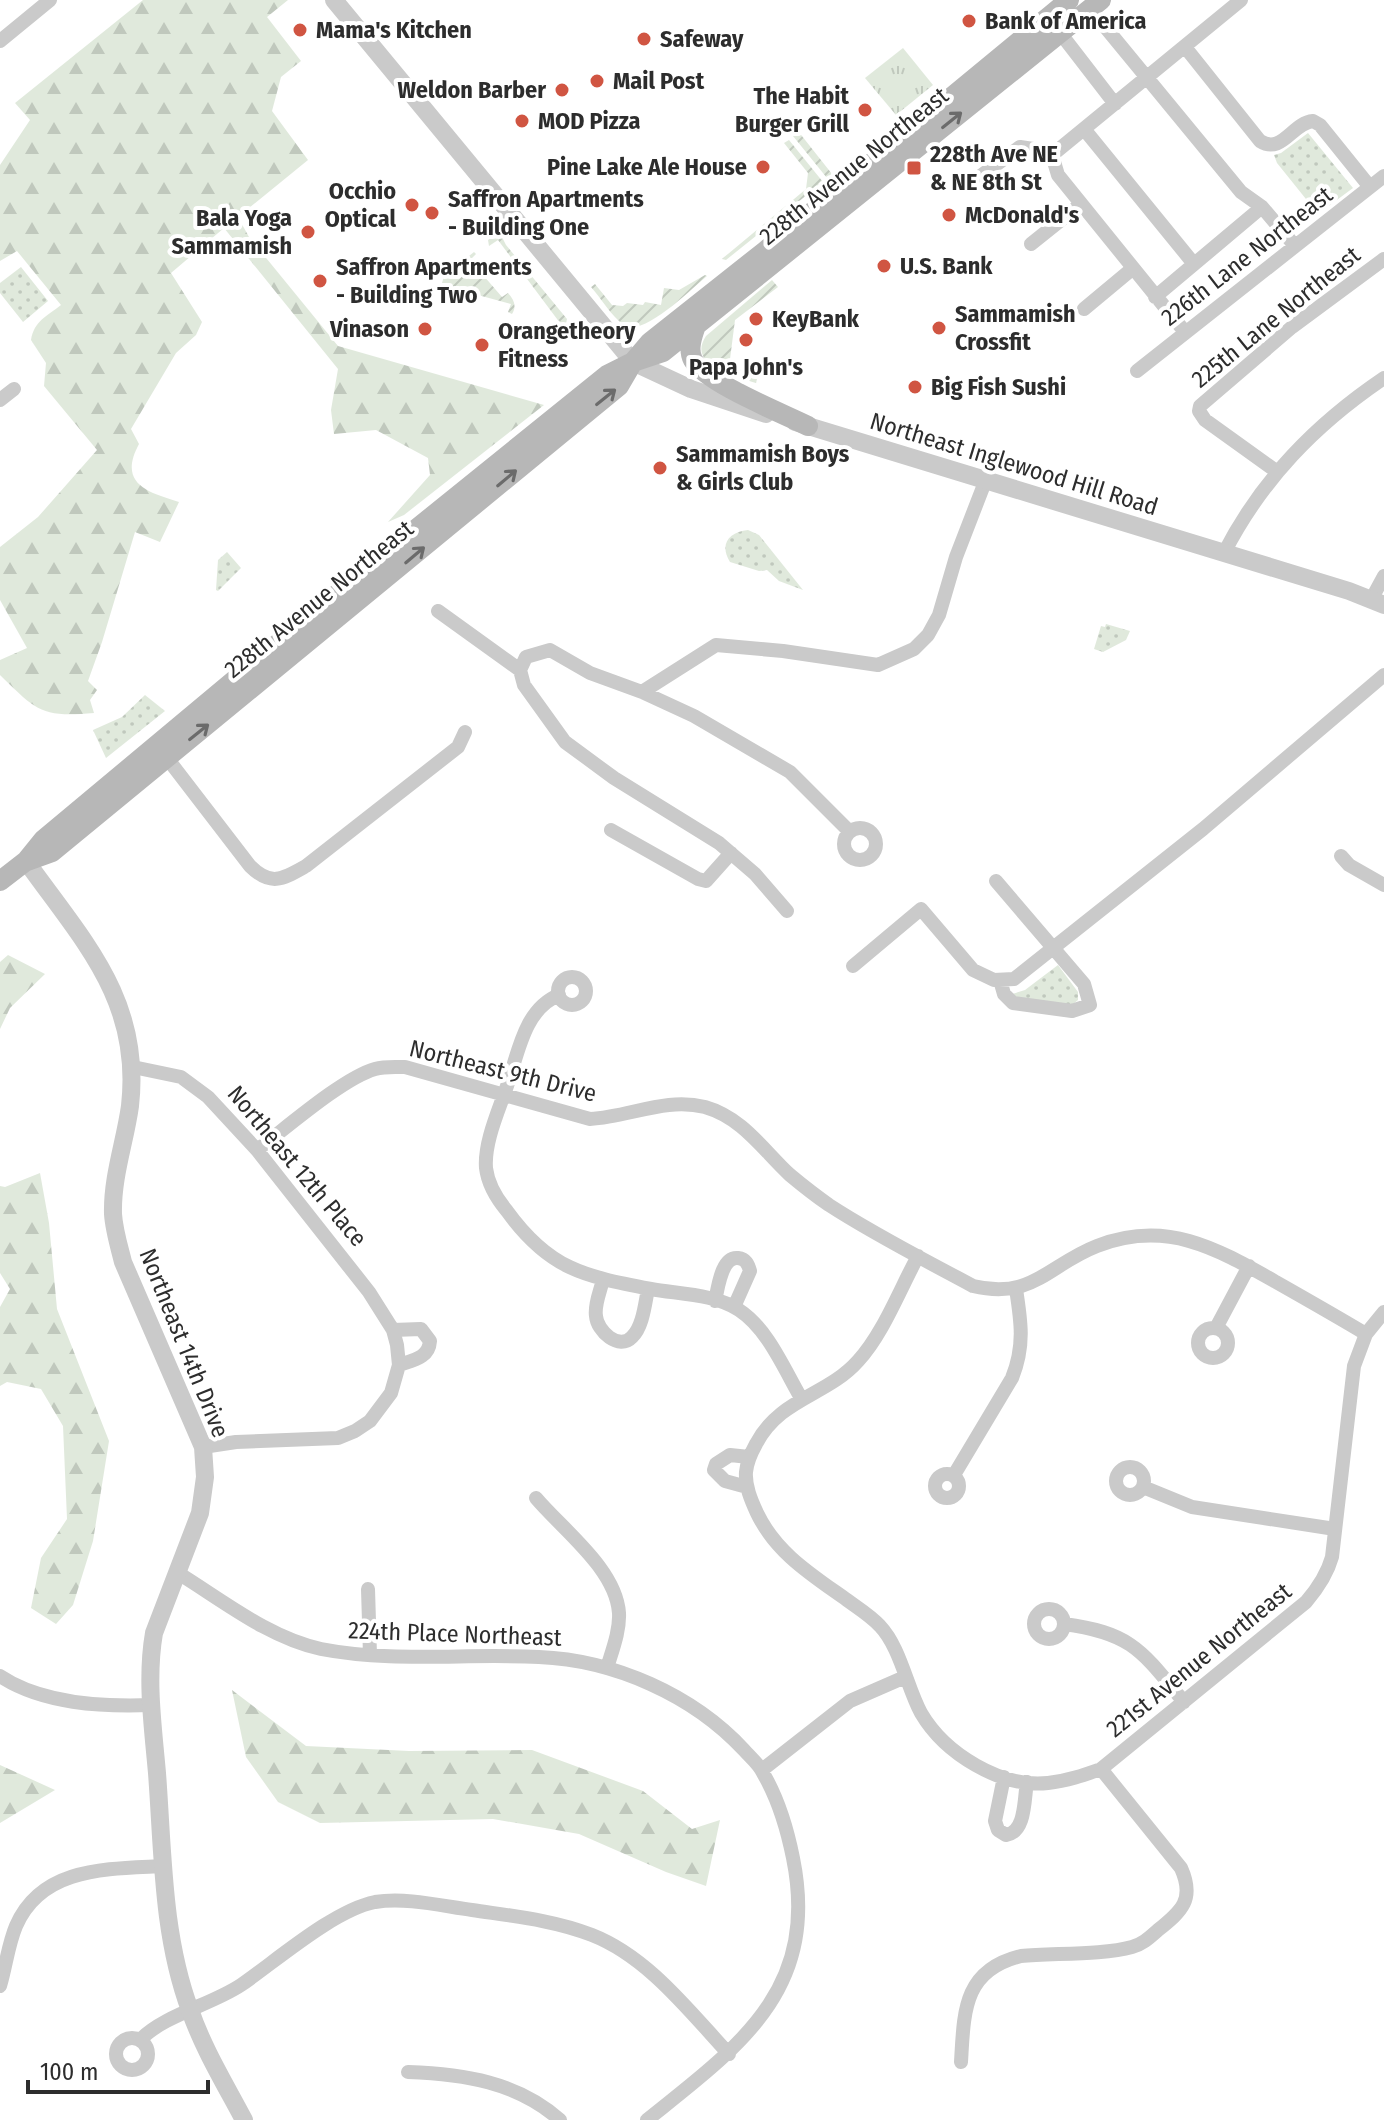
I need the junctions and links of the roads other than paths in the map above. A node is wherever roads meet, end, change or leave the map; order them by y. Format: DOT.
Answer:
graph roads {
  1 [pos="50,0"];
  2 [pos="334,0"];
  3 [pos="1069,0"];
  4 [pos="1101,0"];
  5 [pos="1241,0"];
  6 [pos="1044,21"];
  7 [pos="1106,28"];
  8 [pos="1061,34"];
  9 [pos="0,41"];
  10 [pos="1185,47"];
  11 [pos="1008,75"];
  12 [pos="1147,78"];
  13 [pos="1115,104"];
  14 [pos="1084,129"];
  15 [pos="1052,155"];
  16 [pos="1384,176"];
  17 [pos="978,178"];
  18 [pos="855,187"];
  19 [pos="1370,187"];
  20 [pos="1081,204"];
  21 [pos="1262,207"];
  22 [pos="1031,244"];
  23 [pos="1295,246"];
  24 [pos="1384,259"];
  25 [pos="1194,264"];
  26 [pos="1132,269"];
  27 [pos="1155,297"];
  28 [pos="1084,309"];
  29 [pos="697,323"];
  30 [pos="1185,332"];
  31 [pos="633,362"];
  32 [pos="1137,371"];
  33 [pos="1384,378"];
  34 [pos="14,389"];
  35 [pos="0,400"];
  36 [pos="808,426"];
  37 [pos="1276,471"];
  38 [pos="985,482"];
  39 [pos="1224,553"];
  40 [pos="384,555"];
  41 [pos="1384,576"];
  42 [pos="1378,602"];
  43 [pos="438,611"];
  44 [pos="333,622"];
  45 [pos="520,670"];
  46 [pos="1384,675"];
  47 [pos="642,692"];
  48 [pos="465,732"];
  49 [pos="167,758"];
  50 [pos="112,782"];
  51 [pos="611,830"];
  52 [pos="849,831"];
  53 [pos="731,853"];
  54 [pos="1341,856"];
  55 [pos="26,861"];
  56 [pos="0,881"];
  57 [pos="996,881"];
  58 [pos="1384,885"];
  59 [pos="787,911"];
  60 [pos="1053,947"];
  61 [pos="853,966"];
  62 [pos="1000,980"];
  63 [pos="559,995"];
  64 [pos="133,1067"];
  65 [pos="504,1093"];
  66 [pos="257,1150"];
  67 [pos="918,1256"];
  68 [pos="1249,1266"];
  69 [pos="603,1279"];
  70 [pos="648,1289"];
  71 [pos="1016,1289"];
  72 [pos="715,1301"];
  73 [pos="734,1307"];
  74 [pos="1384,1312"];
  75 [pos="1216,1328"];
  76 [pos="393,1330"];
  77 [pos="1366,1334"];
  78 [pos="399,1365"];
  79 [pos="801,1398"];
  80 [pos="203,1447"];
  81 [pos="749,1457"];
  82 [pos="954,1475"];
  83 [pos="747,1487"];
  84 [pos="1143,1487"];
  85 [pos="536,1498"];
  86 [pos="1335,1529"];
  87 [pos="178,1573"];
  88 [pos="368,1589"];
  89 [pos="1064,1624"];
  90 [pos="370,1655"];
  91 [pos="607,1668"];
  92 [pos="0,1676"];
  93 [pos="905,1677"];
  94 [pos="1184,1702"];
  95 [pos="152,1705"];
  96 [pos="1101,1769"];
  97 [pos="762,1770"];
  98 [pos="164,1866"];
  99 [pos="0,1986"];
  100 [pos="190,2011"];
  101 [pos="140,2040"];
  102 [pos="729,2054"];
  103 [pos="961,2062"];
  104 [pos="408,2072"];
  105 [pos="244,2120"];
  106 [pos="560,2120"];
  107 [pos="647,2120"];
  1 -- 9 [label="street"];
  2 -- 31 [label="street"];
  3 -- 6 [label="main road, 228th Avenue Northeast"];
  4 -- 8 [label="main road, 228th Avenue Northeast"];
  5 -- 10 [label="street"];
  6 -- 11 [label="main road"];
  6 -- 18 [label="main road, 228th Avenue Northeast"];
  7 -- 12 [label="street"];
  8 -- 11 [label="main road, 228th Avenue Northeast"];
  8 -- 13 [label="street"];
  10 -- 12 [label="street"];
  10 -- 19 [label="street"];
  18 -- 11 [label="main road, 228th Avenue Northeast, one-way"];
  12 -- 13 [label="street"];
  12 -- 21 [label="street"];
  13 -- 14 [label="street"];
  14 -- 15 [label="street"];
  14 -- 25 [label="street"];
  15 -- 17 [label="street"];
  15 -- 20 [label="street"];
  16 -- 19 [label="street, 226th Lane Northeast"];
  18 -- 29 [label="main road, 228th Avenue Northeast"];
  18 -- 31 [label="main road, 228th Avenue Northeast"];
  19 -- 23 [label="street, 226th Lane Northeast"];
  20 -- 22 [label="street"];
  20 -- 26 [label="street"];
  21 -- 23 [label="street"];
  21 -- 25 [label="street"];
  23 -- 30 [label="street, 226th Lane Northeast"];
  24 -- 37 [label="street, 225th Lane Northeast"];
  25 -- 27 [label="street"];
  26 -- 27 [label="street"];
  26 -- 28 [label="street"];
  27 -- 30 [label="street"];
  29 -- 31 [label="main road, 228th Avenue Northeast"];
  29 -- 36 [label="main road"];
  30 -- 32 [label="street, 226th Lane Northeast"];
  31 -- 36 [label="street, Northeast Inglewood Hill Road"];
  31 -- 40 [label="main road, 228th Avenue Northeast"];
  44 -- 31 [label="main road, 228th Avenue Northeast, one-way"];
  33 -- 37 [label="street"];
  34 -- 35 [label="street"];
  36 -- 38 [label="street, Northeast Inglewood Hill Road"];
  37 -- 39 [label="street"];
  38 -- 39 [label="street, Northeast Inglewood Hill Road"];
  38 -- 47 [label="street"];
  39 -- 42 [label="street, Northeast Inglewood Hill Road"];
  40 -- 44 [label="main road"];
  40 -- 50 [label="main road, 228th Avenue Northeast"];
  41 -- 42 [label="street"];
  43 -- 45 [label="street"];
  49 -- 44 [label="main road, 228th Avenue Northeast, one-way"];
  45 -- 47 [label="street"];
  45 -- 53 [label="street"];
  46 -- 60 [label="street"];
  47 -- 52 [label="street"];
  48 -- 49 [label="street"];
  49 -- 50 [label="main road"];
  49 -- 55 [label="main road, 228th Avenue Northeast"];
  50 -- 55 [label="main road, 228th Avenue Northeast"];
  51 -- 53 [label="street"];
  53 -- 59 [label="street"];
  54 -- 58 [label="street"];
  55 -- 56 [label="main road, 228th Avenue Northeast"];
  55 -- 64 [label="street"];
  57 -- 60 [label="street"];
  60 -- 62 [label="street"];
  60 -- 62 [label="street"];
  61 -- 62 [label="street"];
  63 -- 65 [label="street"];
  64 -- 66 [label="street, Northeast 12th Place"];
  64 -- 80 [label="street, Northeast 14th Drive"];
  65 -- 66 [label="street, Northeast 9th Drive"];
  65 -- 67 [label="street, Northeast 9th Drive"];
  65 -- 69 [label="street"];
  66 -- 76 [label="street, Northeast 12th Place"];
  67 -- 71 [label="street, Northeast 9th Drive"];
  67 -- 79 [label="street"];
  68 -- 71 [label="street, Northeast 9th Drive"];
  68 -- 75 [label="street"];
  68 -- 77 [label="street, Northeast 9th Drive"];
  69 -- 70 [label="street"];
  69 -- 70 [label="street"];
  70 -- 72 [label="street"];
  71 -- 82 [label="street"];
  72 -- 73 [label="street"];
  72 -- 73 [label="street"];
  73 -- 79 [label="street"];
  74 -- 77 [label="street, 221st Avenue Northeast"];
  76 -- 78 [label="street"];
  76 -- 78 [label="street"];
  77 -- 86 [label="street, 221st Avenue Northeast"];
  78 -- 80 [label="street"];
  79 -- 81 [label="street"];
  80 -- 87 [label="street, Northeast 14th Drive"];
  81 -- 83 [label="street"];
  81 -- 83 [label="street"];
  83 -- 93 [label="street"];
  84 -- 86 [label="street"];
  85 -- 91 [label="street"];
  86 -- 94 [label="street, 221st Avenue Northeast"];
  87 -- 90 [label="street, 224th Place Northeast"];
  87 -- 95 [label="street, Northeast 14th Drive"];
  88 -- 90 [label="street"];
  89 -- 94 [label="street"];
  90 -- 91 [label="street, 224th Place Northeast"];
  91 -- 97 [label="street"];
  92 -- 95 [label="street"];
  93 -- 96 [label="street, 221st Avenue Northeast"];
  93 -- 97 [label="street"];
  94 -- 96 [label="street, 221st Avenue Northeast"];
  95 -- 98 [label="street, Northeast 14th Drive"];
  96 -- 103 [label="street"];
  97 -- 102 [label="street"];
  98 -- 99 [label="street"];
  98 -- 100 [label="street, Northeast 14th Drive"];
  100 -- 101 [label="street"];
  100 -- 102 [label="street"];
  100 -- 105 [label="street, Northeast 14th Drive"];
  102 -- 107 [label="street"];
  104 -- 106 [label="street"];
}
